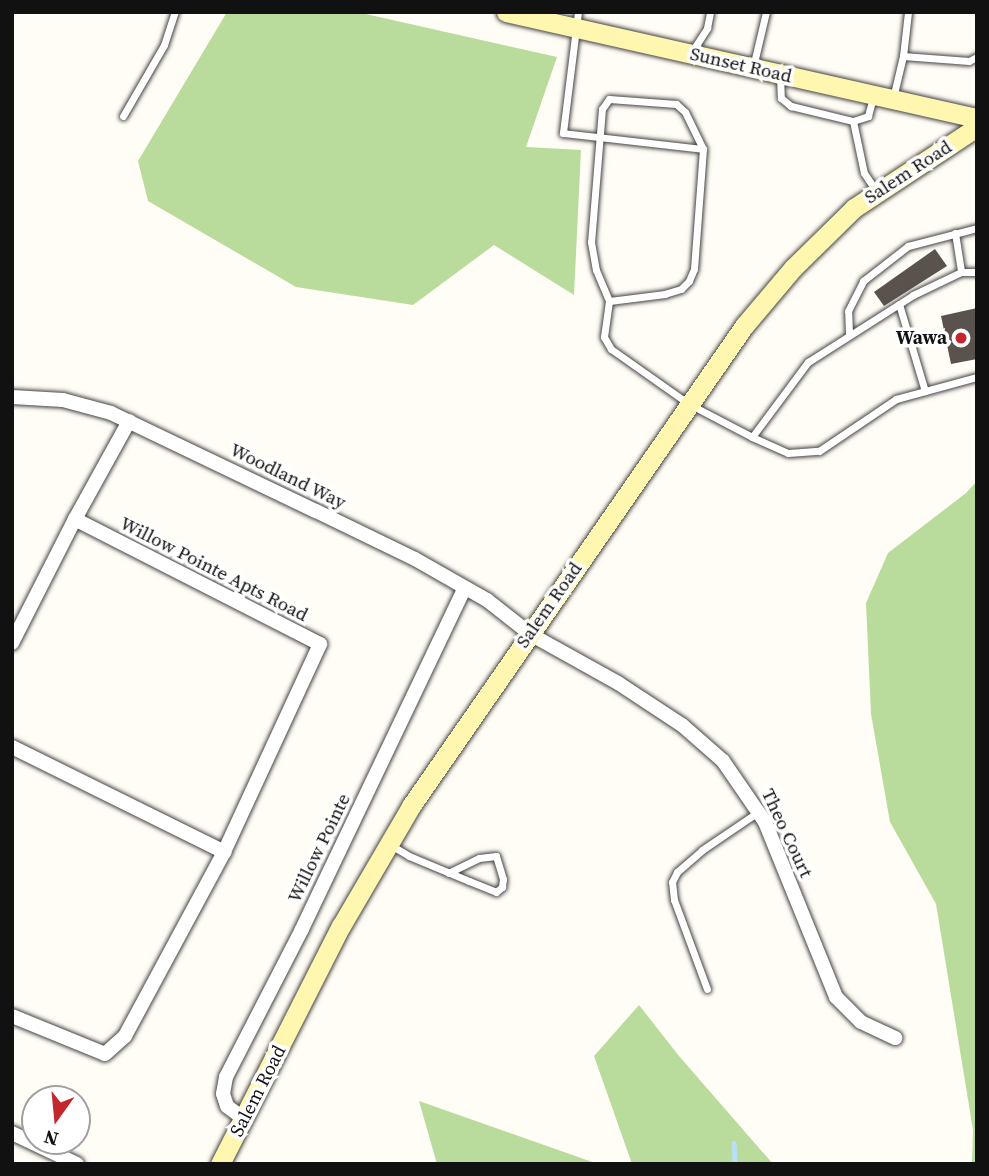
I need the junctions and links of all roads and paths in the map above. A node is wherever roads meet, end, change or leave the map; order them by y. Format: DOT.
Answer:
graph roads {
  1 [pos="175,12"];
  2 [pos="506,12"];
  3 [pos="710,12"];
  4 [pos="766,12"];
  5 [pos="908,12"];
  6 [pos="576,20"];
  7 [pos="691,54"];
  8 [pos="903,56"];
  9 [pos="977,57"];
  10 [pos="753,68"];
  11 [pos="780,74"];
  12 [pos="883,97"];
  13 [pos="123,116"];
  14 [pos="977,118"];
  15 [pos="853,121"];
  16 [pos="977,127"];
  17 [pos="598,137"];
  18 [pos="703,149"];
  19 [pos="877,192"];
  20 [pos="977,228"];
  21 [pos="955,233"];
  22 [pos="961,272"];
  23 [pos="977,272"];
  24 [pos="609,301"];
  25 [pos="899,304"];
  26 [pos="849,334"];
  27 [pos="977,377"];
  28 [pos="925,391"];
  29 [pos="12,397"];
  30 [pos="689,404"];
  31 [pos="129,421"];
  32 [pos="752,437"];
  33 [pos="75,519"];
  34 [pos="465,589"];
  35 [pos="530,634"];
  36 [pos="12,643"];
  37 [pos="12,747"];
  38 [pos="759,811"];
  39 [pos="388,844"];
  40 [pos="224,852"];
  41 [pos="448,873"];
  42 [pos="707,989"];
  43 [pos="12,1016"];
  44 [pos="895,1038"];
  45 [pos="244,1119"];
  46 [pos="12,1133"];
  47 [pos="77,1164"];
  48 [pos="220,1164"];
  1 -- 13 [label="lane"];
  2 -- 6 [label="street, Sunset Road"];
  3 -- 7 [label="lane"];
  4 -- 10 [label="lane"];
  5 -- 8 [label="lane"];
  6 -- 7 [label="street, Sunset Road"];
  6 -- 17 [label="lane"];
  7 -- 10 [label="street, Sunset Road"];
  8 -- 9 [label="lane"];
  8 -- 12 [label="lane"];
  10 -- 11 [label="street, Sunset Road"];
  11 -- 12 [label="street, Sunset Road"];
  11 -- 15 [label="lane"];
  12 -- 14 [label="street, Sunset Road"];
  12 -- 15 [label="lane"];
  15 -- 19 [label="lane"];
  16 -- 19 [label="street, Salem Road"];
  17 -- 18 [label="lane"];
  17 -- 18 [label="lane"];
  17 -- 24 [label="lane"];
  18 -- 24 [label="lane"];
  19 -- 30 [label="street, Salem Road"];
  20 -- 21 [label="lane"];
  21 -- 22 [label="lane"];
  21 -- 26 [label="lane"];
  22 -- 23 [label="lane"];
  22 -- 25 [label="lane"];
  24 -- 30 [label="lane"];
  25 -- 26 [label="lane"];
  25 -- 28 [label="lane"];
  26 -- 32 [label="lane"];
  27 -- 28 [label="lane"];
  28 -- 32 [label="lane"];
  29 -- 31 [label="street, Woodland Way"];
  30 -- 32 [label="lane"];
  30 -- 35 [label="street, Salem Road"];
  31 -- 33 [label="street"];
  31 -- 34 [label="street, Woodland Way"];
  33 -- 36 [label="street"];
  33 -- 40 [label="street, Willow Pointe Apts Road"];
  34 -- 35 [label="street, Woodland Way"];
  34 -- 45 [label="street, Willow Pointe"];
  35 -- 38 [label="street, Theo Court"];
  35 -- 39 [label="street, Salem Road"];
  37 -- 40 [label="street"];
  38 -- 42 [label="lane"];
  38 -- 44 [label="street, Theo Court"];
  39 -- 41 [label="lane"];
  39 -- 45 [label="street, Salem Road"];
  40 -- 43 [label="street"];
  41 -- 41 [label="lane"];
  45 -- 48 [label="street, Salem Road"];
  46 -- 47 [label="street"];
}
